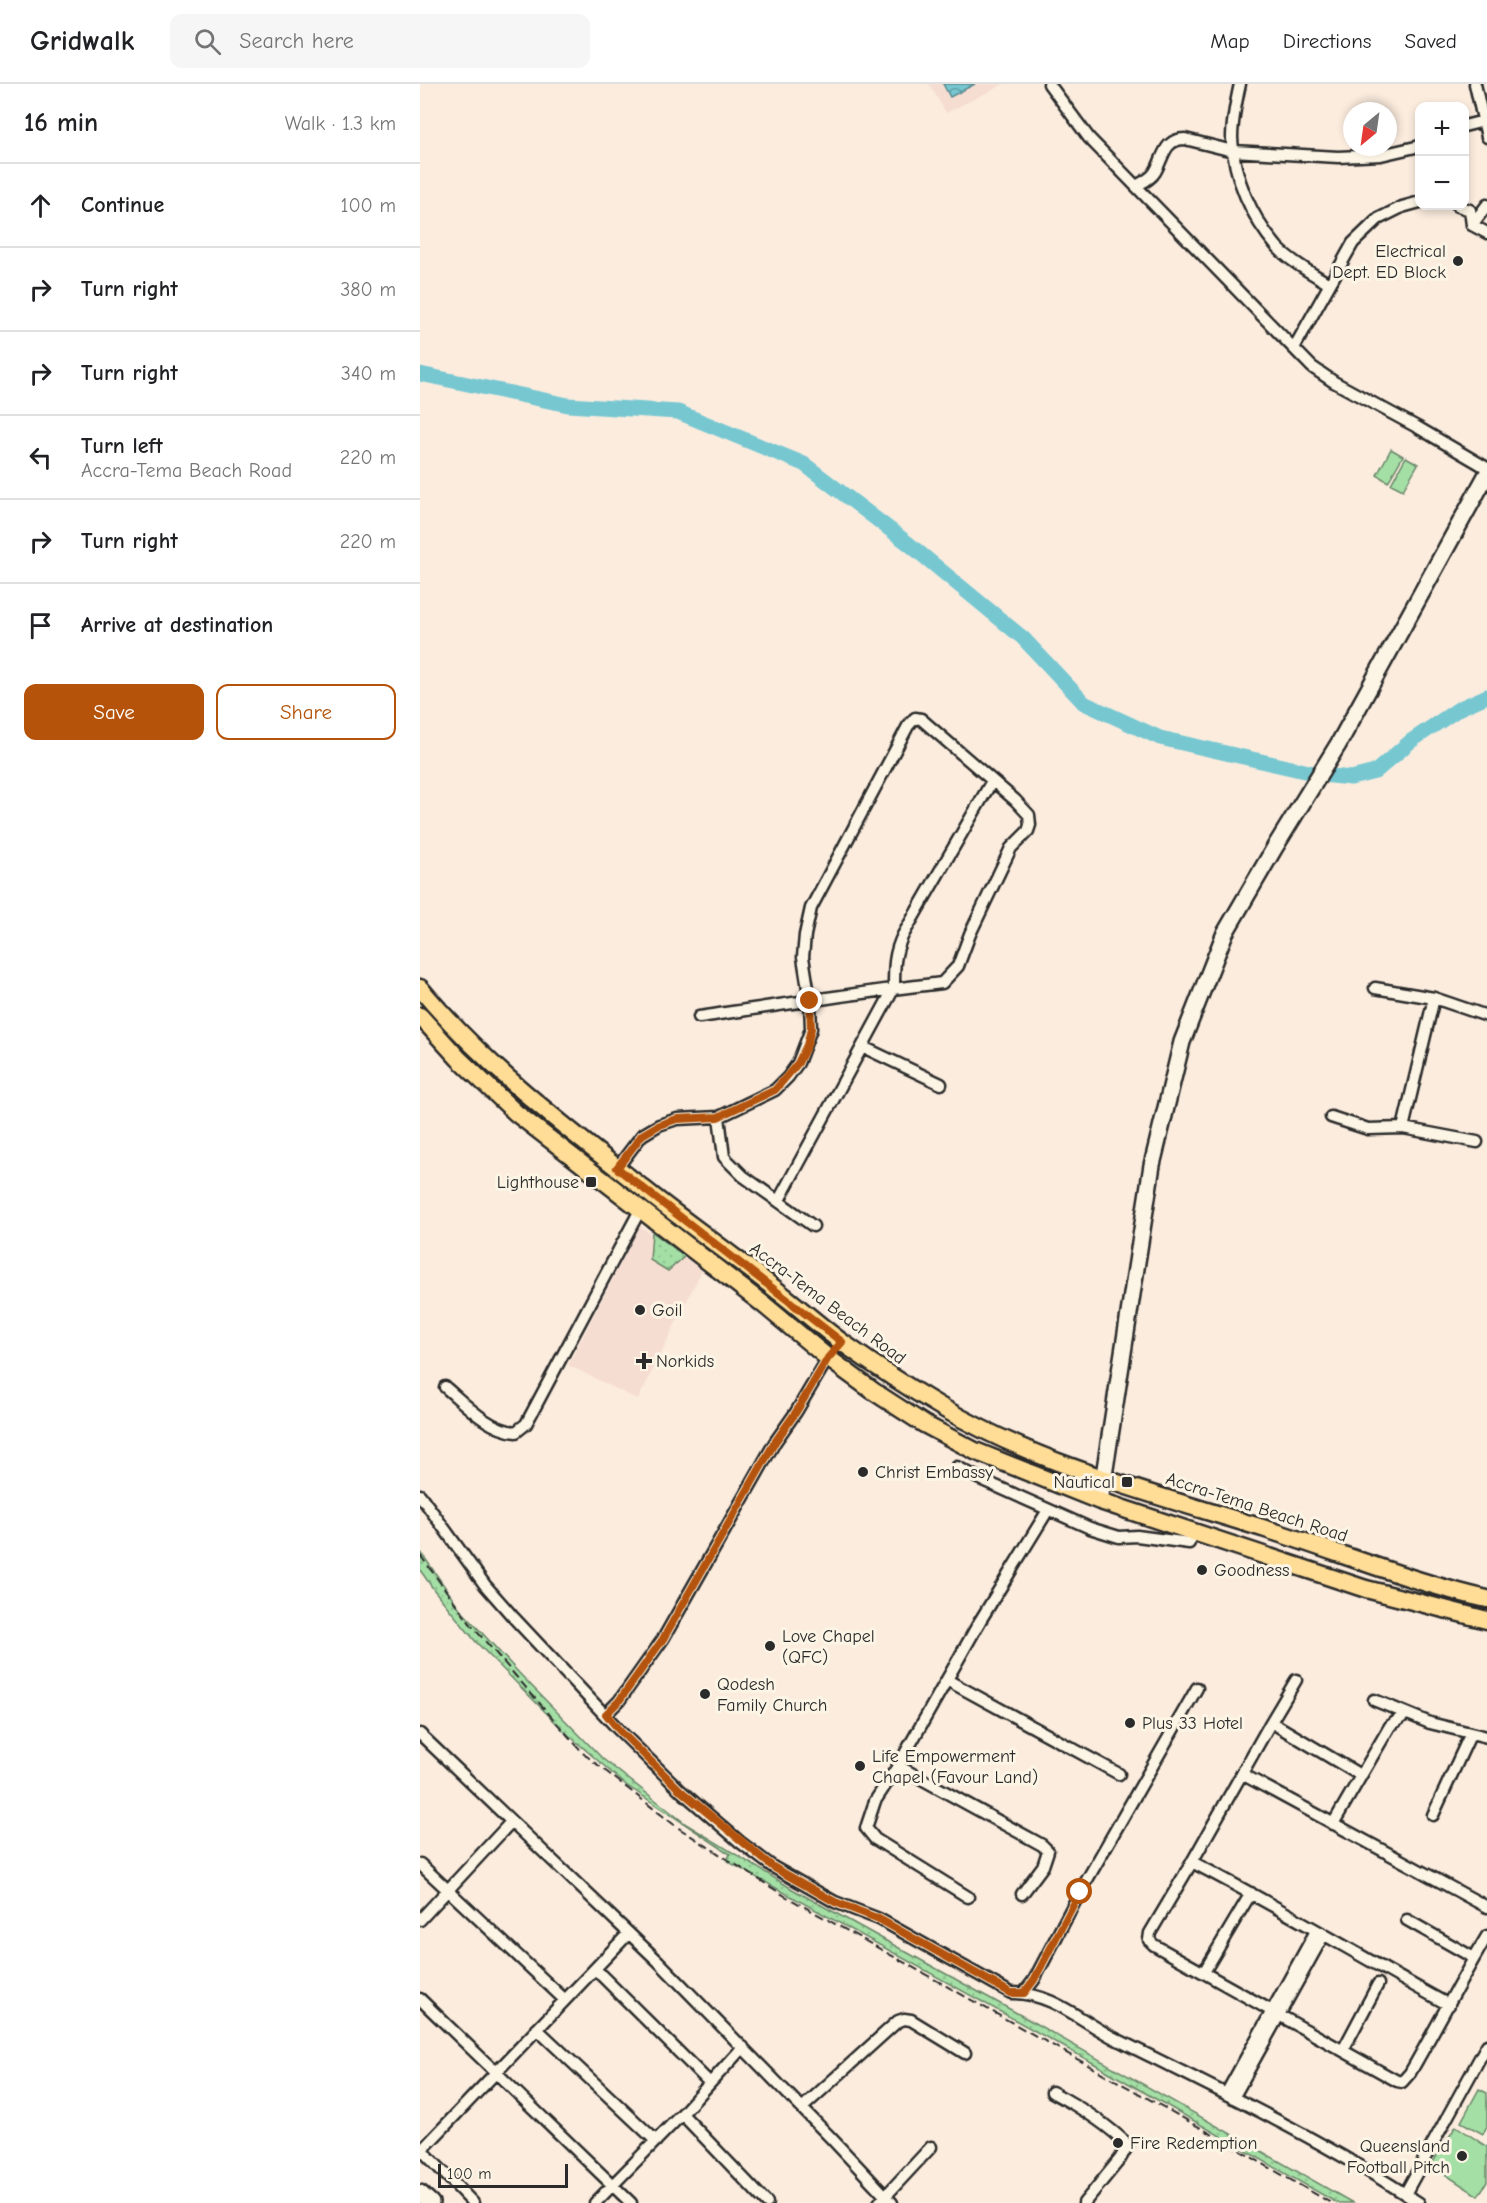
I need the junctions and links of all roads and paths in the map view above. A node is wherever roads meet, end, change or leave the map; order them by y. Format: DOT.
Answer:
graph roads {
  1 [pos="1049,84"];
  2 [pos="1240,84"];
  3 [pos="1475,84"];
  4 [pos="1484,121"];
  5 [pos="1469,125"];
  6 [pos="1487,137"];
  7 [pos="1415,147"];
  8 [pos="1233,151"];
  9 [pos="1136,186"];
  10 [pos="1415,203"];
  11 [pos="1487,205"];
  12 [pos="1469,210"];
  13 [pos="1472,225"];
  14 [pos="1487,233"];
  15 [pos="1329,284"];
  16 [pos="1294,348"];
  17 [pos="1487,468"];
  18 [pos="1487,474"];
  19 [pos="992,781"];
  20 [pos="420,988"];
  21 [pos="894,988"];
  22 [pos="1375,988"];
  23 [pos="1434,998"];
  24 [pos="810,1001"];
  25 [pos="1487,1016"];
  26 [pos="420,1017"];
  27 [pos="699,1017"];
  28 [pos="863,1047"];
  29 [pos="941,1084"];
  30 [pos="718,1117"];
  31 [pos="1331,1117"];
  32 [pos="1403,1128"];
  33 [pos="1478,1142"];
  34 [pos="617,1168"];
  35 [pos="779,1200"];
  36 [pos="640,1210"];
  37 [pos="813,1226"];
  38 [pos="842,1342"];
  39 [pos="828,1358"];
  40 [pos="446,1388"];
  41 [pos="957,1467"];
  42 [pos="1104,1478"];
  43 [pos="420,1495"];
  44 [pos="1100,1501"];
  45 [pos="1048,1510"];
  46 [pos="1194,1532"];
  47 [pos="1487,1599"];
  48 [pos="1487,1620"];
  49 [pos="947,1680"];
  50 [pos="1296,1680"];
  51 [pos="1197,1688"];
  52 [pos="1374,1700"];
  53 [pos="606,1714"];
  54 [pos="1406,1714"];
  55 [pos="1271,1722"];
  56 [pos="420,1734"];
  57 [pos="1470,1735"];
  58 [pos="1487,1737"];
  59 [pos="898,1766"];
  60 [pos="1119,1774"];
  61 [pos="1242,1774"];
  62 [pos="1360,1775"];
  63 [pos="1433,1815"];
  64 [pos="511,1822"];
  65 [pos="1334,1824"];
  66 [pos="1192,1862"];
  67 [pos="420,1864"];
  68 [pos="448,1891"];
  69 [pos="1251,1893"];
  70 [pos="1022,1894"];
  71 [pos="968,1897"];
  72 [pos="1487,1907"];
  73 [pos="420,1920"];
  74 [pos="1407,1920"];
  75 [pos="627,1934"];
  76 [pos="1320,1934"];
  77 [pos="1487,1936"];
  78 [pos="1474,1958"];
  79 [pos="595,1969"];
  80 [pos="1204,1972"];
  81 [pos="1378,1984"];
  82 [pos="1024,1993"];
  83 [pos="420,1999"];
  84 [pos="565,2000"];
  85 [pos="1449,2005"];
  86 [pos="1275,2012"];
  87 [pos="537,2029"];
  88 [pos="1487,2045"];
  89 [pos="743,2047"];
  90 [pos="1342,2050"];
  91 [pos="964,2053"];
  92 [pos="496,2073"];
  93 [pos="710,2083"];
  94 [pos="1052,2092"];
  95 [pos="1229,2096"];
  96 [pos="802,2108"];
  97 [pos="682,2114"];
  98 [pos="656,2141"];
  99 [pos="931,2147"];
  100 [pos="421,2149"];
  101 [pos="614,2184"];
  102 [pos="420,2193"];
  103 [pos="1405,2194"];
  104 [pos="885,2201"];
  105 [pos="1089,2201"];
  106 [pos="431,2203"];
  107 [pos="473,2203"];
  108 [pos="595,2203"];
  109 [pos="631,2203"];
  110 [pos="767,2203"];
  111 [pos="1419,2203"];
  1 -- 9 [label="street"];
  2 -- 8 [label="street"];
  3 -- 4 [label="street"];
  4 -- 5 [label="street"];
  4 -- 6 [label="street"];
  7 -- 8 [label="street"];
  8 -- 9 [label="street"];
  8 -- 15 [label="street"];
  9 -- 16 [label="street"];
  10 -- 15 [label="street"];
  11 -- 13 [label="street"];
  12 -- 13 [label="street"];
  13 -- 14 [label="street"];
  15 -- 16 [label="street"];
  16 -- 17 [label="street"];
  18 -- 42 [label="street"];
  19 -- 21 [label="street"];
  19 -- 21 [label="street"];
  19 -- 24 [label="street"];
  20 -- 34 [label="main road, Accra-Tema Beach Road"];
  21 -- 24 [label="street"];
  21 -- 28 [label="street"];
  22 -- 23 [label="street"];
  23 -- 25 [label="street"];
  23 -- 32 [label="street"];
  24 -- 27 [label="street"];
  24 -- 30 [label="street"];
  26 -- 36 [label="main road"];
  28 -- 29 [label="street"];
  28 -- 35 [label="street"];
  30 -- 34 [label="street"];
  30 -- 35 [label="street"];
  31 -- 32 [label="street"];
  32 -- 33 [label="street"];
  34 -- 38 [label="main road, Accra-Tema Beach Road"];
  35 -- 37 [label="street"];
  36 -- 39 [label="main road"];
  36 -- 40 [label="street"];
  38 -- 39 [label="main road"];
  38 -- 42 [label="main road, Accra-Tema Beach Road"];
  39 -- 44 [label="main road"];
  39 -- 53 [label="street"];
  41 -- 45 [label="street"];
  42 -- 44 [label="street"];
  42 -- 47 [label="main road, Accra-Tema Beach Road"];
  43 -- 53 [label="street"];
  44 -- 46 [label="main road"];
  45 -- 46 [label="street"];
  45 -- 49 [label="street"];
  46 -- 48 [label="main road"];
  49 -- 59 [label="street"];
  49 -- 60 [label="street"];
  50 -- 55 [label="street"];
  51 -- 82 [label="street"];
  52 -- 54 [label="street"];
  53 -- 82 [label="street"];
  54 -- 57 [label="street"];
  54 -- 62 [label="street"];
  55 -- 61 [label="street"];
  55 -- 62 [label="street"];
  56 -- 64 [label="street"];
  57 -- 58 [label="street"];
  57 -- 63 [label="street"];
  59 -- 70 [label="street"];
  59 -- 71 [label="street"];
  61 -- 65 [label="street"];
  61 -- 66 [label="street"];
  62 -- 65 [label="street"];
  64 -- 68 [label="street"];
  64 -- 75 [label="street"];
  65 -- 72 [label="street"];
  66 -- 69 [label="street"];
  66 -- 80 [label="street"];
  67 -- 68 [label="street"];
  68 -- 73 [label="street"];
  68 -- 84 [label="street"];
  69 -- 76 [label="street"];
  69 -- 80 [label="street"];
  74 -- 78 [label="street"];
  75 -- 79 [label="street"];
  75 -- 89 [label="street"];
  76 -- 85 [label="street"];
  76 -- 86 [label="street"];
  77 -- 78 [label="street"];
  78 -- 85 [label="street"];
  79 -- 84 [label="street"];
  79 -- 93 [label="street"];
  80 -- 86 [label="street"];
  81 -- 90 [label="street"];
  82 -- 95 [label="street"];
  83 -- 92 [label="street"];
  84 -- 87 [label="street"];
  85 -- 90 [label="street"];
  86 -- 90 [label="street"];
  86 -- 95 [label="street"];
  87 -- 92 [label="street"];
  87 -- 98 [label="street"];
  88 -- 103 [label="street"];
  89 -- 93 [label="street"];
  89 -- 96 [label="street"];
  91 -- 96 [label="street"];
  92 -- 100 [label="street"];
  92 -- 101 [label="street"];
  93 -- 97 [label="street"];
  94 -- 105 [label="street"];
  95 -- 103 [label="street"];
  96 -- 104 [label="street"];
  97 -- 98 [label="street"];
  97 -- 110 [label="street"];
  98 -- 101 [label="street"];
  99 -- 104 [label="street"];
  100 -- 107 [label="street"];
  101 -- 108 [label="street"];
  101 -- 109 [label="street"];
  102 -- 106 [label="street"];
  103 -- 111 [label="street"];
}
